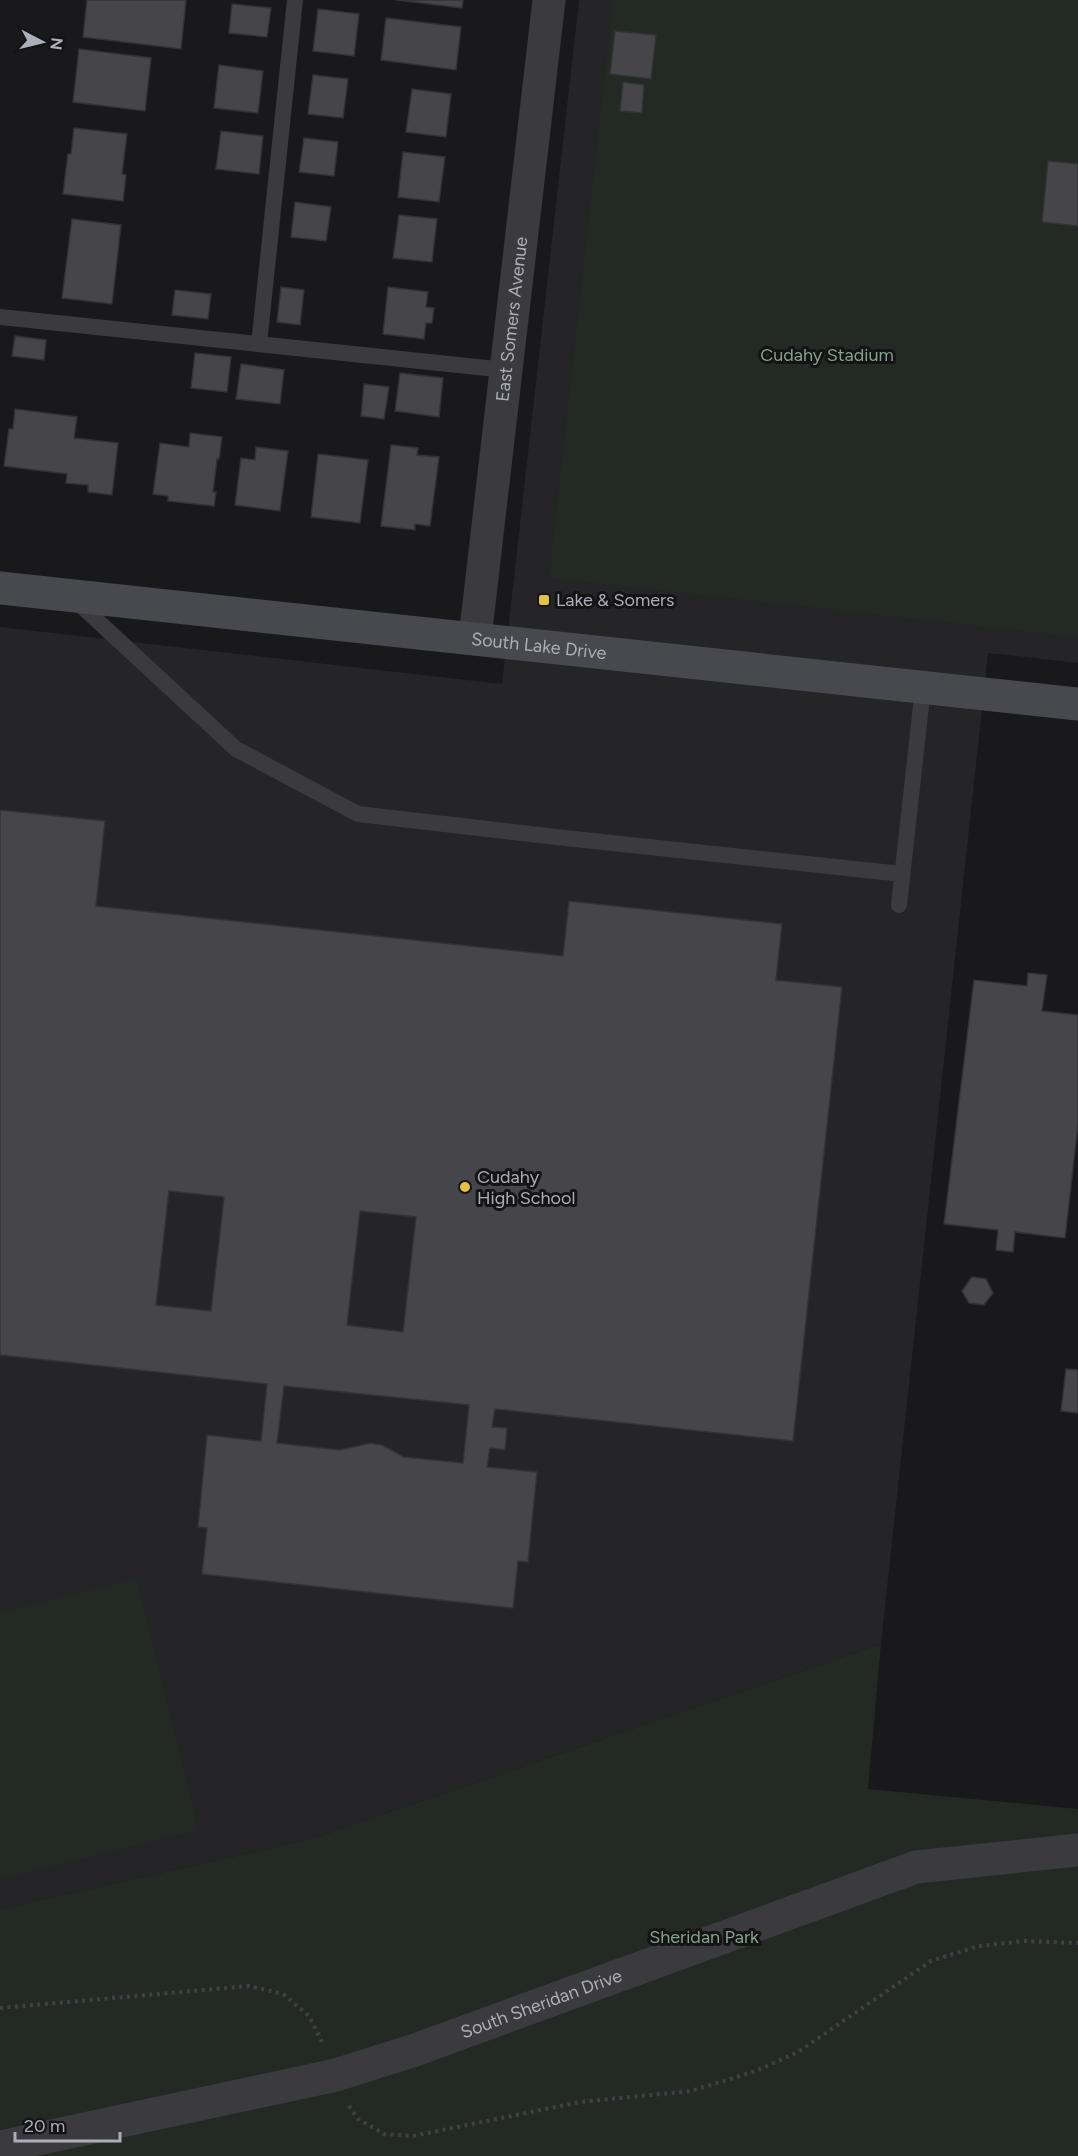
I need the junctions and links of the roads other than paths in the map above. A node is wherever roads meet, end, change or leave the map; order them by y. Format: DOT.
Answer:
graph roads {
  1 [pos="295,0"];
  2 [pos="549,0"];
  3 [pos="0,317"];
  4 [pos="259,344"];
  5 [pos="506,370"];
  6 [pos="0,588"];
  7 [pos="70,595"];
  8 [pos="475,638"];
  9 [pos="923,688"];
  10 [pos="1078,704"];
  11 [pos="902,874"];
  12 [pos="899,906"];
  13 [pos="1078,1850"];
  14 [pos="0,2147"];
  1 -- 4 [label="lane"];
  2 -- 5 [label="street, East Somers Avenue"];
  3 -- 4 [label="lane"];
  4 -- 5 [label="lane"];
  5 -- 8 [label="street, East Somers Avenue"];
  6 -- 7 [label="main road, South Lake Drive"];
  7 -- 8 [label="main road, South Lake Drive"];
  7 -- 11 [label="lane"];
  8 -- 9 [label="main road, South Lake Drive"];
  9 -- 10 [label="main road, South Lake Drive"];
  9 -- 11 [label="lane"];
  11 -- 12 [label="lane"];
  13 -- 14 [label="street, South Sheridan Drive"];
}
